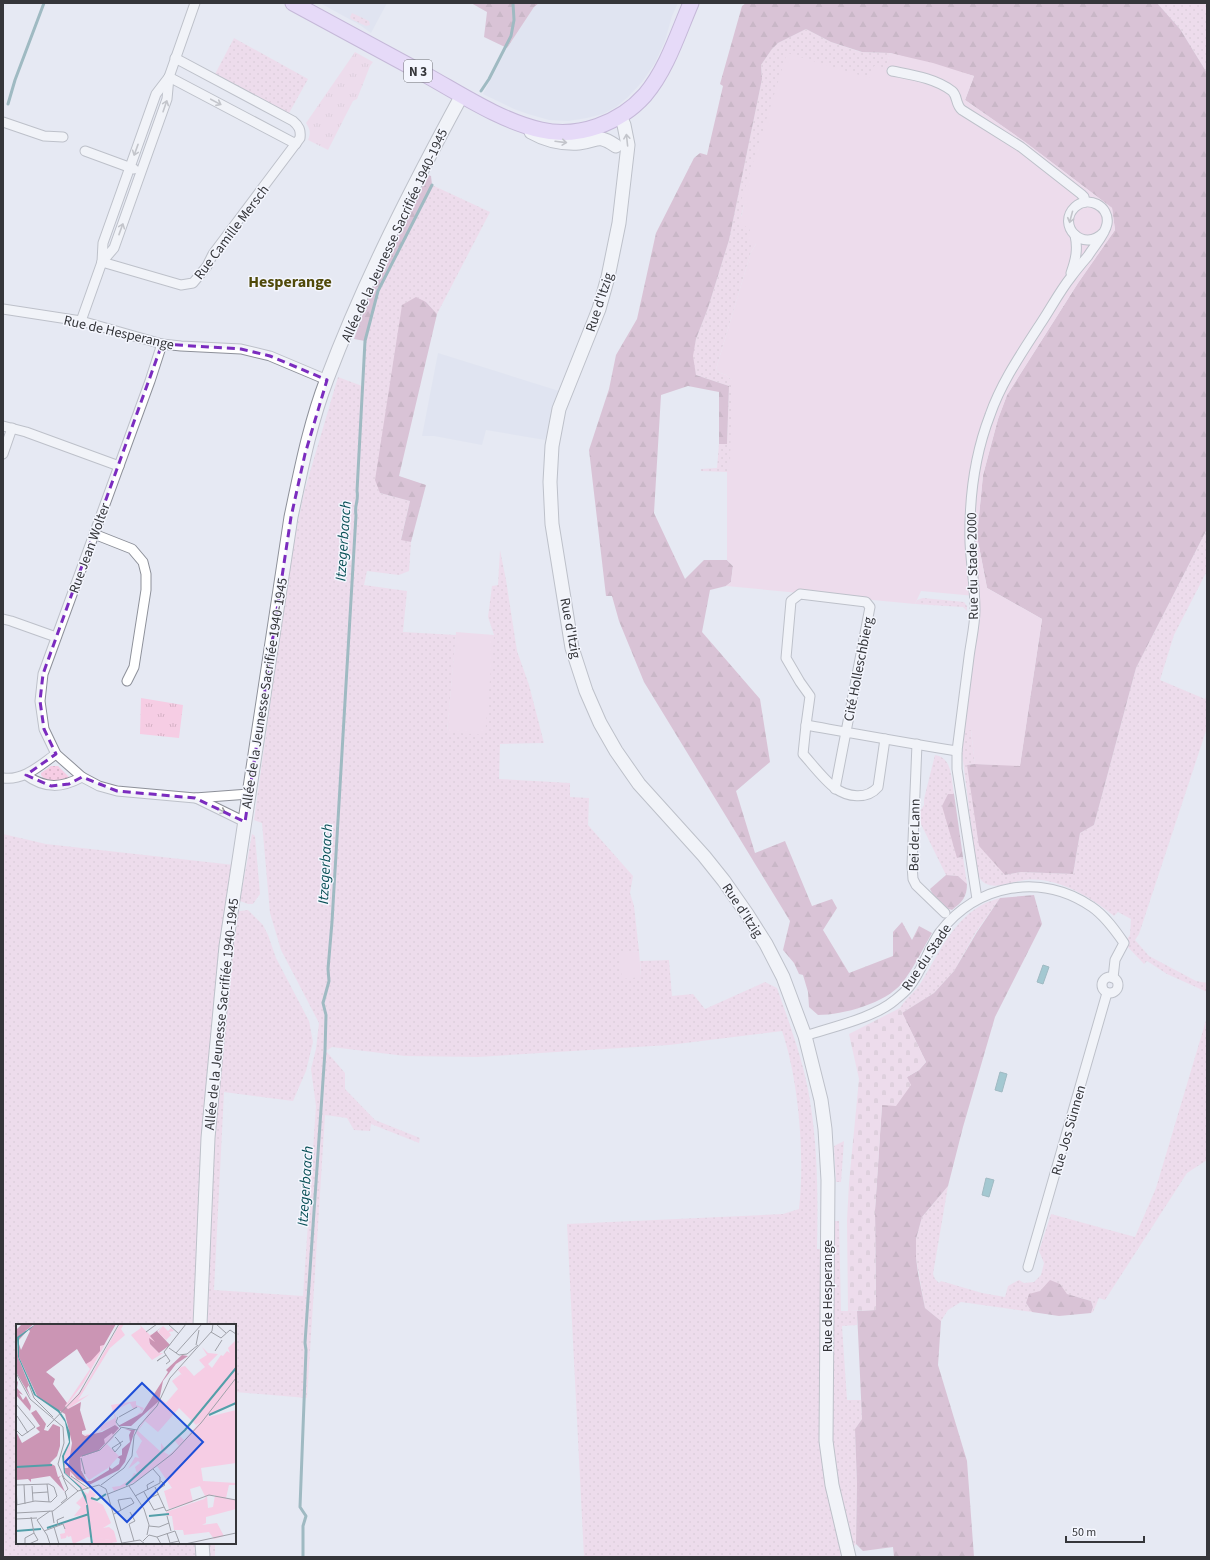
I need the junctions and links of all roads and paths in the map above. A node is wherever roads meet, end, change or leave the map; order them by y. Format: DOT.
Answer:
graph roads {
  1 [pos="195,3"];
  2 [pos="293,3"];
  3 [pos="691,3"];
  4 [pos="175,58"];
  5 [pos="892,71"];
  6 [pos="169,77"];
  7 [pos="462,95"];
  8 [pos="620,116"];
  9 [pos="513,121"];
  10 [pos="3,122"];
  11 [pos="607,124"];
  12 [pos="63,137"];
  13 [pos="296,144"];
  14 [pos="616,146"];
  15 [pos="85,151"];
  16 [pos="624,164"];
  17 [pos="130,168"];
  18 [pos="141,172"];
  19 [pos="1085,202"];
  20 [pos="1104,232"];
  21 [pos="1075,235"];
  22 [pos="102,262"];
  23 [pos="1070,278"];
  24 [pos="3,309"];
  25 [pos="81,321"];
  26 [pos="162,344"];
  27 [pos="327,380"];
  28 [pos="3,426"];
  29 [pos="12,428"];
  30 [pos="3,454"];
  31 [pos="119,466"];
  32 [pos="94,534"];
  33 [pos="3,619"];
  34 [pos="56,637"];
  35 [pos="127,681"];
  36 [pos="806,725"];
  37 [pos="846,732"];
  38 [pos="885,739"];
  39 [pos="917,744"];
  40 [pos="957,752"];
  41 [pos="56,754"];
  42 [pos="26,775"];
  43 [pos="82,777"];
  44 [pos="3,778"];
  45 [pos="835,789"];
  46 [pos="249,794"];
  47 [pos="195,798"];
  48 [pos="245,822"];
  49 [pos="977,899"];
  50 [pos="945,913"];
  51 [pos="1124,943"];
  52 [pos="805,1036"];
  53 [pos="1028,1267"];
  54 [pos="200,1324"];
  55 [pos="202,1544"];
  56 [pos="203,1557"];
  57 [pos="849,1557"];
  1 -- 4 [label="street"];
  2 -- 7 [label="main road, N 3"];
  3 -- 8 [label="main road, N 3"];
  4 -- 6 [label="street"];
  4 -- 13 [label="street, Rue Camille Mersch"];
  5 -- 19 [label="street"];
  6 -- 13 [label="street, one-way"];
  6 -- 17 [label="street, one-way"];
  18 -- 6 [label="street, one-way"];
  7 -- 9 [label="main road, N 3"];
  7 -- 27 [label="main road, Allée de la Jeunesse Sacrifiée 1940-1945"];
  8 -- 11 [label="main road, N 3"];
  16 -- 8 [label="main road, Rue d'Itzig, one-way"];
  9 -- 11 [label="main road, N 3"];
  9 -- 14 [label="main road, one-way"];
  10 -- 12 [label="street"];
  11 -- 14 [label="main road, Rue d'Itzig"];
  13 -- 22 [label="street, Rue Camille Mersch"];
  14 -- 16 [label="main road, Rue d'Itzig"];
  15 -- 17 [label="street"];
  16 -- 52 [label="main road, Rue d'Itzig"];
  17 -- 18 [label="street"];
  17 -- 22 [label="street"];
  22 -- 18 [label="street, one-way"];
  19 -- 20 [label="street, Rue du Stade 2000"];
  19 -- 21 [label="street, Rue du Stade 2000, one-way"];
  20 -- 21 [label="street"];
  20 -- 23 [label="street, Rue du Stade 2000"];
  21 -- 23 [label="street, Rue du Stade 2000"];
  22 -- 25 [label="street"];
  23 -- 40 [label="street, Rue du Stade 2000"];
  24 -- 25 [label="street, Rue de Hesperange"];
  25 -- 26 [label="street, Rue de Hesperange"];
  26 -- 27 [label="street, Rue de Hesperange"];
  26 -- 31 [label="street, Rue Jean Wolter"];
  27 -- 46 [label="main road, Allée de la Jeunesse Sacrifiée 1940-1945"];
  28 -- 29 [label="street"];
  29 -- 30 [label="street"];
  29 -- 31 [label="street"];
  31 -- 32 [label="street, Rue Jean Wolter"];
  32 -- 34 [label="street, Rue Jean Wolter"];
  32 -- 35 [label="street"];
  33 -- 34 [label="street"];
  34 -- 41 [label="street, Rue Jean Wolter"];
  36 -- 37 [label="street, Cité Holleschbierg"];
  36 -- 37 [label="street, Cité Holleschbierg"];
  36 -- 45 [label="street, Cité Holleschbierg"];
  37 -- 38 [label="street, Cité Holleschbierg"];
  37 -- 45 [label="street, Cité Holleschbierg"];
  38 -- 39 [label="street, Cité Holleschbierg"];
  38 -- 45 [label="street, Cité Holleschbierg"];
  39 -- 40 [label="street, Cité Holleschbierg"];
  39 -- 50 [label="street, Bei der Lann"];
  40 -- 49 [label="street, Rue du Stade 2000"];
  41 -- 42 [label="street"];
  41 -- 43 [label="street, Rue Jean Wolter"];
  42 -- 43 [label="street"];
  42 -- 44 [label="street"];
  43 -- 47 [label="street, Rue Jean Wolter"];
  46 -- 47 [label="street, Rue Jean Wolter"];
  46 -- 48 [label="main road, Allée de la Jeunesse Sacrifiée 1940-1945"];
  47 -- 48 [label="street, Rue Jean Wolter, one-way"];
  48 -- 54 [label="main road, Allée de la Jeunesse Sacrifiée 1940-1945"];
  49 -- 51 [label="street, Rue du Stade"];
  49 -- 52 [label="street, Rue du Stade"];
  51 -- 53 [label="street, Rue Jos Sünnen"];
  52 -- 57 [label="main road, Rue de Hesperange"];
  55 -- 56 [label="main road"];
}
